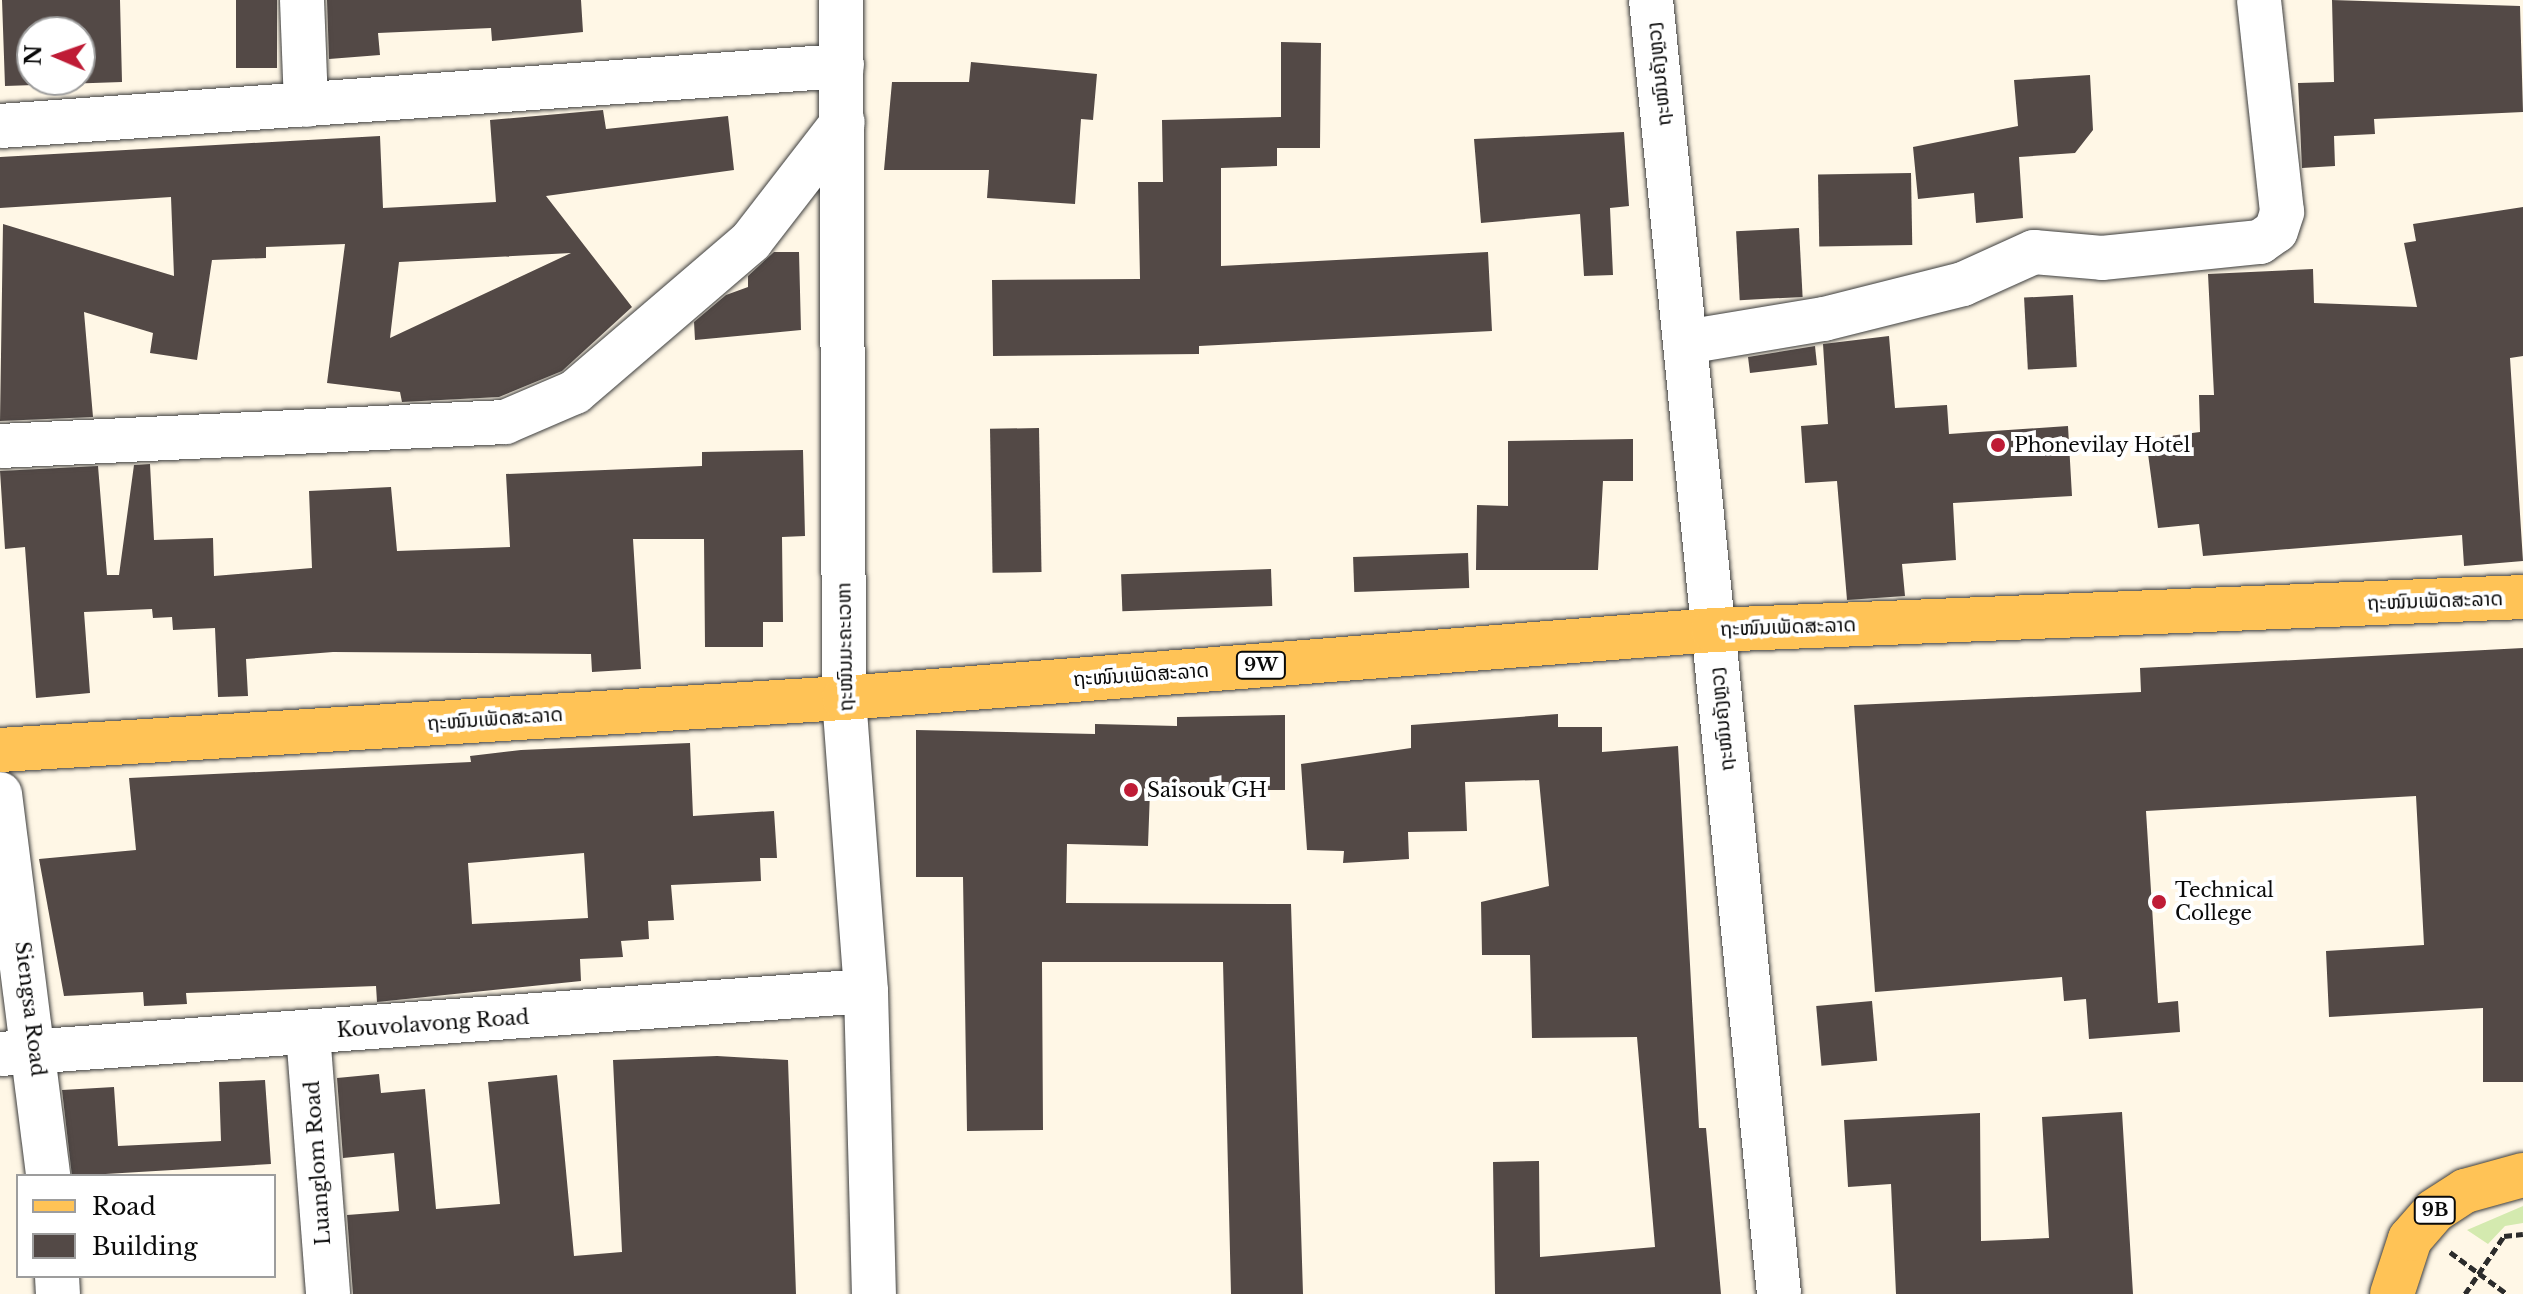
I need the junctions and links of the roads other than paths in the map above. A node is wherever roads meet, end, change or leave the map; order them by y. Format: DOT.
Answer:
graph roads {
  1 [pos="302,0"];
  2 [pos="841,0"];
  3 [pos="1651,0"];
  4 [pos="2259,0"];
  5 [pos="842,66"];
  6 [pos="306,105"];
  7 [pos="843,122"];
  8 [pos="0,126"];
  9 [pos="1686,342"];
  10 [pos="0,446"];
  11 [pos="2523,597"];
  12 [pos="1713,630"];
  13 [pos="844,698"];
  14 [pos="0,750"];
  15 [pos="0,794"];
  16 [pos="866,991"];
  17 [pos="308,1033"];
  18 [pos="18,1053"];
  19 [pos="48,1174"];
  20 [pos="2523,1175"];
  21 [pos="328,1294"];
  22 [pos="874,1294"];
  23 [pos="1779,1294"];
  24 [pos="2392,1294"];
  1 -- 6 [label="street"];
  2 -- 5 [label="street, ຖະໜົນມະຄະເວຫາ"];
  3 -- 9 [label="street, ຖະໜົນຄັງຫຼວງ"];
  4 -- 9 [label="street"];
  5 -- 6 [label="street"];
  5 -- 7 [label="street, ຖະໜົນມະຄະເວຫາ"];
  6 -- 8 [label="street"];
  7 -- 10 [label="street"];
  7 -- 13 [label="street, ຖະໜົນມະຄະເວຫາ"];
  9 -- 12 [label="street, ຖະໜົນຄັງຫຼວງ"];
  11 -- 12 [label="main road, ຖະໜົນເພັດສະລາດ / 9W"];
  12 -- 13 [label="main road, ຖະໜົນເພັດສະລາດ / 9W"];
  12 -- 23 [label="street, ຖະໜົນຄັງຫຼວງ"];
  13 -- 14 [label="main road, ຖະໜົນເພັດສະລາດ / 9W"];
  13 -- 16 [label="street, ຖະໜົນມະຄະເວຫາ"];
  15 -- 18 [label="street, Siengsa Road"];
  16 -- 17 [label="street, Kouvolavong Road"];
  16 -- 22 [label="street, ຖະໜົນມະຄະເວຫາ"];
  17 -- 18 [label="street, Kouvolavong Road"];
  17 -- 21 [label="street, Luanglom Road"];
  18 -- 19 [label="street, Siengsa Road"];
  20 -- 24 [label="main road, 9B"];
}
